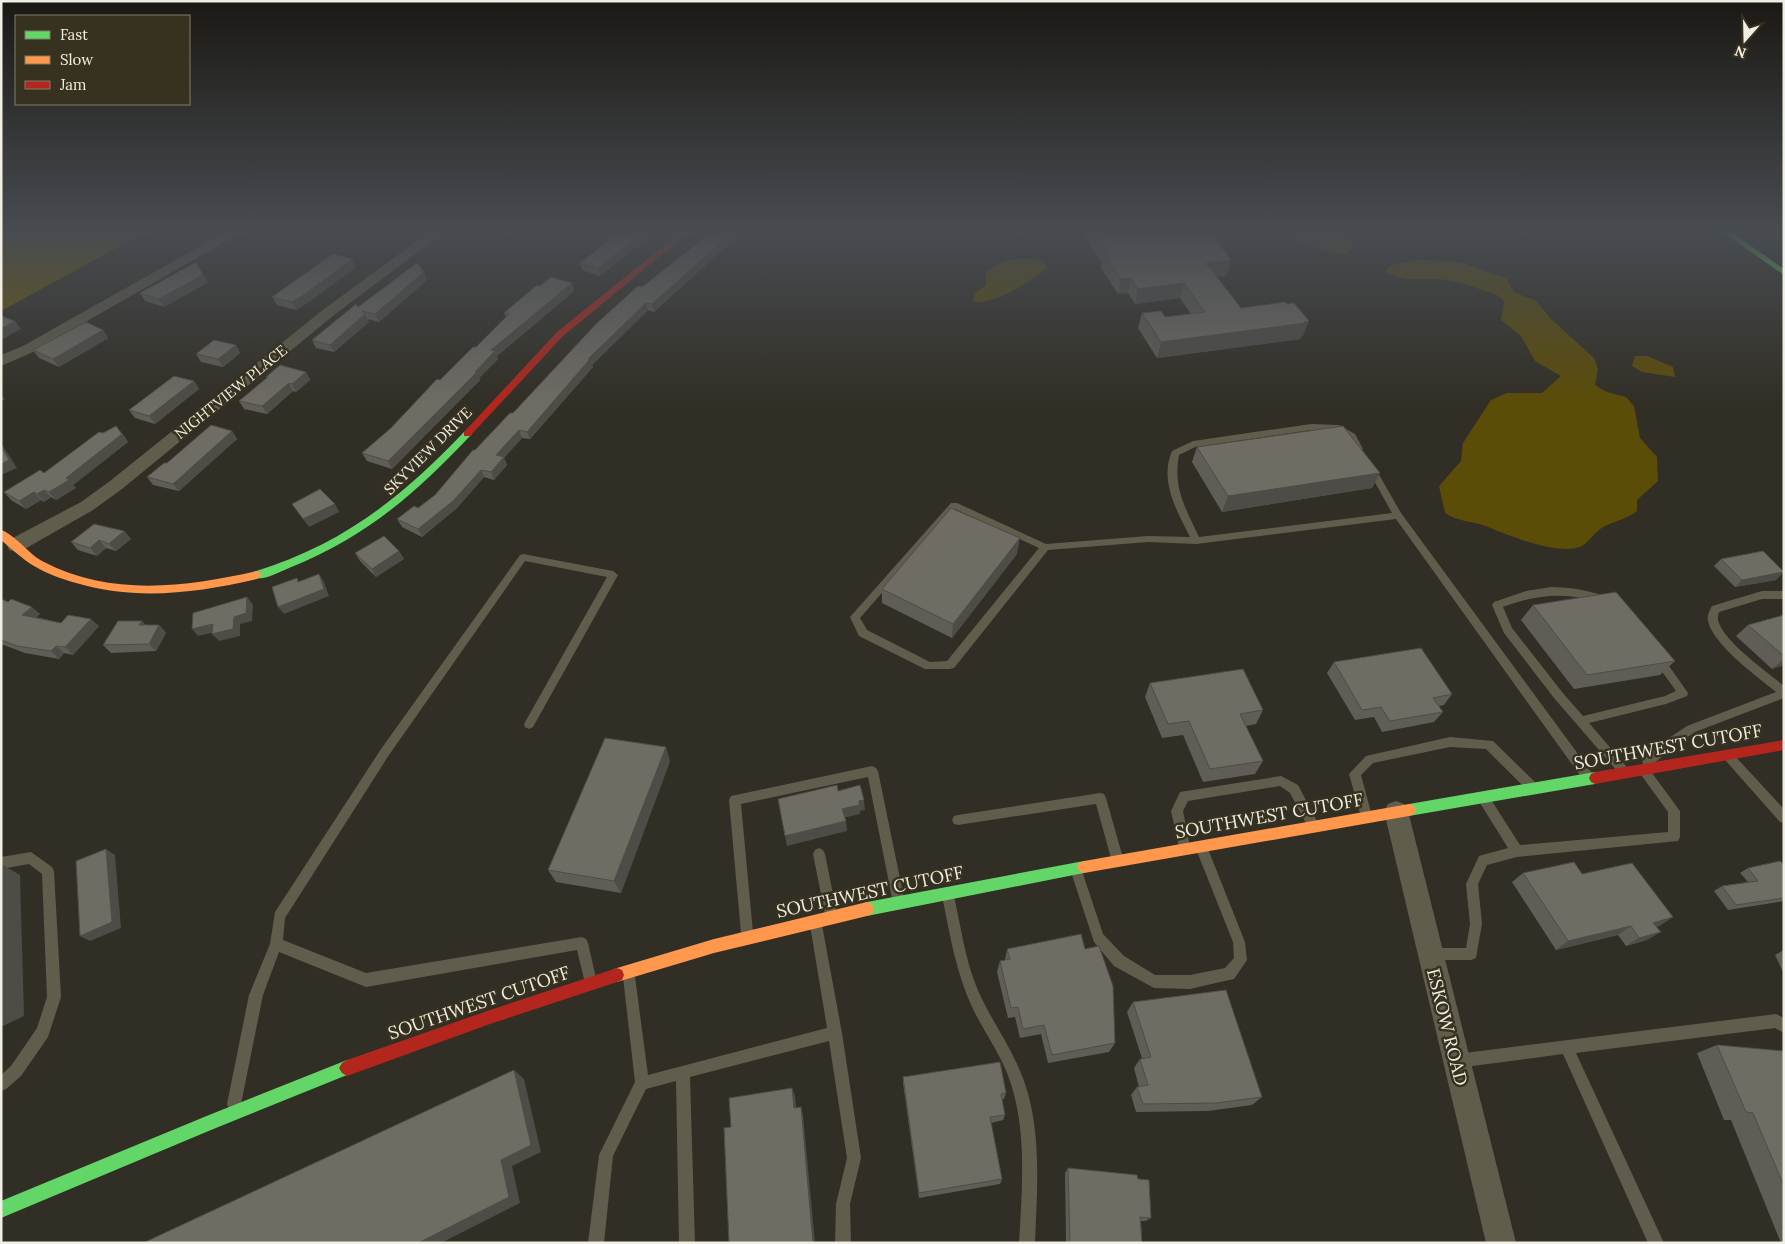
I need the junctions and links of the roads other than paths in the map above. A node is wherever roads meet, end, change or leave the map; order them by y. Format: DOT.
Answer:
graph roads {
  1 [pos="135,289"];
  2 [pos="360,289"];
  3 [pos="614,289"];
  4 [pos="1,361"];
  5 [pos="1398,515"];
  6 [pos="1,534"];
  7 [pos="1196,541"];
  8 [pos="16,545"];
  9 [pos="1045,547"];
  10 [pos="1784,595"];
  11 [pos="1617,608"];
  12 [pos="1651,651"];
  13 [pos="1784,693"];
  14 [pos="1580,721"];
  15 [pos="529,724"];
  16 [pos="1784,744"];
  17 [pos="1727,755"];
  18 [pos="1641,769"];
  19 [pos="1624,772"];
  20 [pos="1588,778"];
  21 [pos="1533,788"];
  22 [pos="1483,796"];
  23 [pos="1396,811"];
  24 [pos="1366,817"];
  25 [pos="1784,818"];
  26 [pos="958,820"];
  27 [pos="1314,826"];
  28 [pos="1201,847"];
  29 [pos="1185,849"];
  30 [pos="1517,852"];
  31 [pos="819,854"];
  32 [pos="1118,861"];
  33 [pos="1,863"];
  34 [pos="1076,868"];
  35 [pos="947,892"];
  36 [pos="899,901"];
  37 [pos="832,917"];
  38 [pos="816,921"];
  39 [pos="748,937"];
  40 [pos="276,944"];
  41 [pos="1429,954"];
  42 [pos="629,971"];
  43 [pos="591,984"];
  44 [pos="1784,1026"];
  45 [pos="835,1033"];
  46 [pos="1567,1048"];
  47 [pos="1456,1061"];
  48 [pos="683,1072"];
  49 [pos="642,1083"];
  50 [pos="1,1084"];
  51 [pos="233,1112"];
  52 [pos="1,1210"];
  53 [pos="596,1243"];
  54 [pos="687,1243"];
  55 [pos="843,1243"];
  56 [pos="1027,1243"];
  57 [pos="1501,1243"];
  58 [pos="1656,1243"];
  1 -- 4 [label="street"];
  2 -- 8 [label="street, NIGHTVIEW PLACE"];
  3 -- 8 [label="main road, SKYVIEW DRIVE"];
  5 -- 7 [label="lane"];
  5 -- 7 [label="lane"];
  5 -- 20 [label="lane"];
  6 -- 8 [label="main road, SKYVIEW DRIVE"];
  7 -- 9 [label="lane"];
  9 -- 9 [label="lane"];
  10 -- 13 [label="lane"];
  11 -- 14 [label="lane"];
  12 -- 14 [label="lane"];
  13 -- 18 [label="lane"];
  14 -- 19 [label="lane"];
  15 -- 40 [label="lane"];
  16 -- 17 [label="main road, SOUTHWEST CUTOFF"];
  17 -- 18 [label="main road, SOUTHWEST CUTOFF"];
  17 -- 25 [label="lane"];
  18 -- 19 [label="main road, SOUTHWEST CUTOFF"];
  18 -- 30 [label="lane"];
  19 -- 20 [label="main road, SOUTHWEST CUTOFF"];
  20 -- 21 [label="main road, SOUTHWEST CUTOFF"];
  21 -- 22 [label="main road, SOUTHWEST CUTOFF"];
  21 -- 24 [label="lane"];
  22 -- 23 [label="main road, SOUTHWEST CUTOFF"];
  22 -- 30 [label="lane"];
  23 -- 24 [label="main road, SOUTHWEST CUTOFF"];
  23 -- 41 [label="street, ESKOW ROAD"];
  24 -- 27 [label="main road, SOUTHWEST CUTOFF"];
  26 -- 32 [label="lane"];
  27 -- 28 [label="main road, SOUTHWEST CUTOFF"];
  27 -- 29 [label="lane"];
  28 -- 29 [label="main road, SOUTHWEST CUTOFF"];
  28 -- 34 [label="lane"];
  29 -- 32 [label="main road, SOUTHWEST CUTOFF"];
  30 -- 41 [label="lane"];
  31 -- 37 [label="lane"];
  32 -- 34 [label="main road, SOUTHWEST CUTOFF"];
  33 -- 50 [label="lane"];
  34 -- 35 [label="main road, SOUTHWEST CUTOFF"];
  35 -- 36 [label="main road, SOUTHWEST CUTOFF"];
  35 -- 56 [label="lane"];
  36 -- 37 [label="main road, SOUTHWEST CUTOFF"];
  36 -- 39 [label="lane"];
  37 -- 38 [label="main road, SOUTHWEST CUTOFF"];
  38 -- 39 [label="main road, SOUTHWEST CUTOFF"];
  38 -- 45 [label="lane"];
  39 -- 42 [label="main road, SOUTHWEST CUTOFF"];
  40 -- 43 [label="lane"];
  40 -- 51 [label="lane"];
  41 -- 47 [label="street, ESKOW ROAD"];
  42 -- 43 [label="main road, SOUTHWEST CUTOFF"];
  42 -- 49 [label="lane"];
  43 -- 51 [label="main road, SOUTHWEST CUTOFF"];
  44 -- 46 [label="lane"];
  45 -- 48 [label="lane"];
  45 -- 55 [label="lane"];
  46 -- 47 [label="lane"];
  46 -- 58 [label="lane"];
  47 -- 57 [label="street, ESKOW ROAD"];
  48 -- 49 [label="lane"];
  48 -- 54 [label="lane"];
  49 -- 53 [label="lane"];
  51 -- 52 [label="main road, SOUTHWEST CUTOFF"];
}
